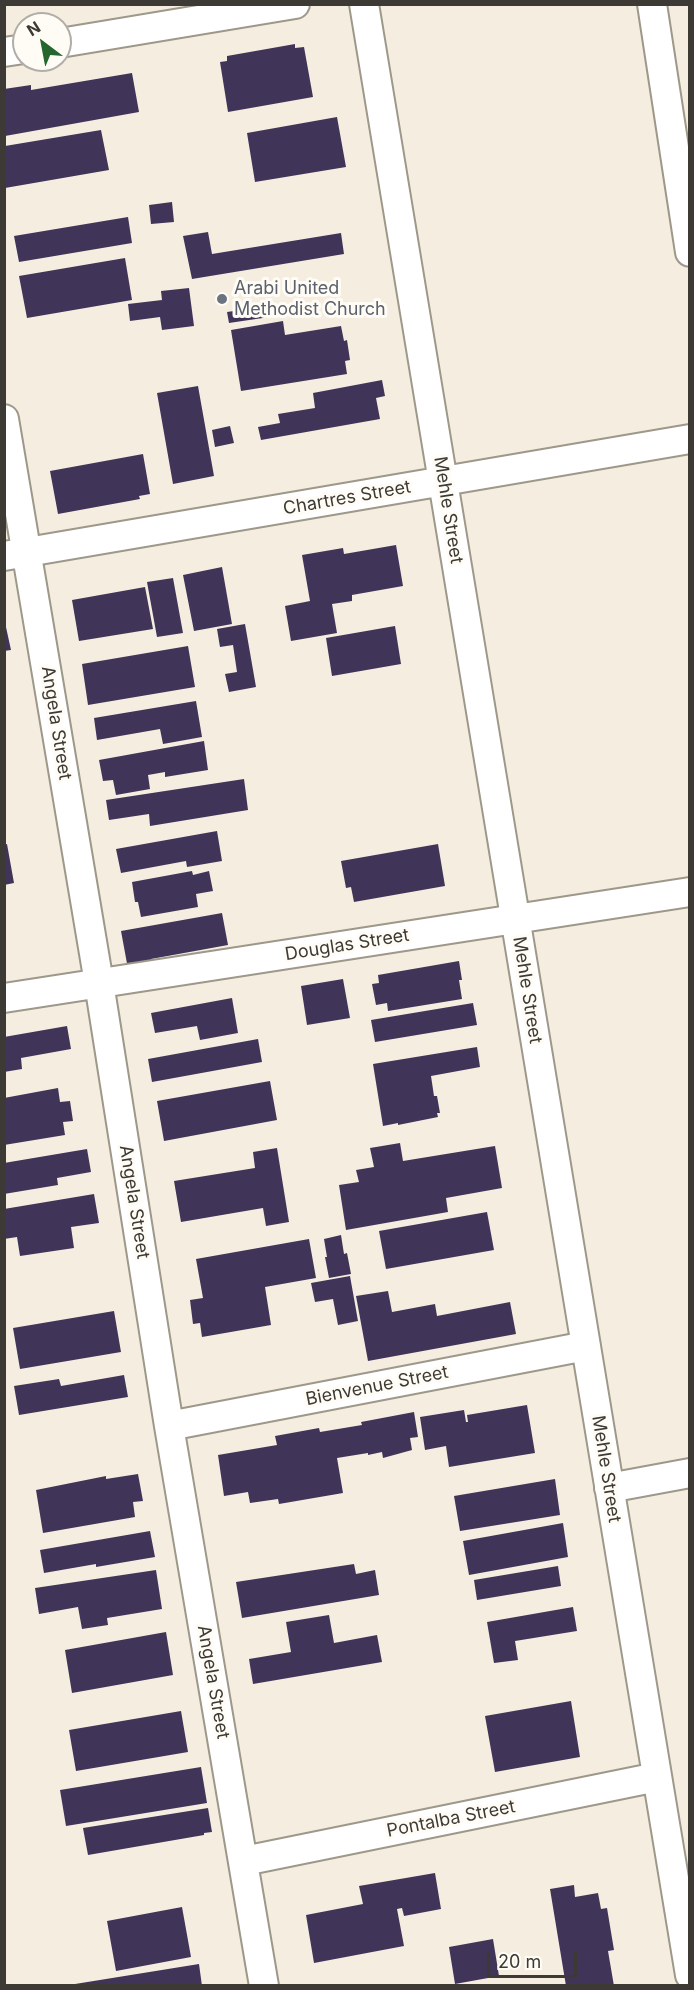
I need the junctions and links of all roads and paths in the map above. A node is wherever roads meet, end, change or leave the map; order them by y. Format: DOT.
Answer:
graph roads {
  1 [pos="295,4"];
  2 [pos="364,4"];
  3 [pos="652,4"];
  4 [pos="72,41"];
  5 [pos="690,252"];
  6 [pos="4,419"];
  7 [pos="690,439"];
  8 [pos="443,481"];
  9 [pos="16,554"];
  10 [pos="690,892"];
  11 [pos="516,919"];
  12 [pos="99,983"];
  13 [pos="4,998"];
  14 [pos="586,1346"];
  15 [pos="169,1426"];
  16 [pos="690,1473"];
  17 [pos="609,1488"];
  18 [pos="657,1778"];
  19 [pos="244,1861"];
  20 [pos="690,1975"];
  21 [pos="264,1986"];
  1 -- 4 [label="street"];
  2 -- 8 [label="street, Mehle Street"];
  3 -- 5 [label="street"];
  6 -- 9 [label="street, Angela Street"];
  7 -- 8 [label="street, Chartres Street"];
  8 -- 9 [label="street, Chartres Street"];
  8 -- 11 [label="street, Mehle Street"];
  9 -- 12 [label="street, Angela Street"];
  10 -- 11 [label="street, Douglas Street"];
  11 -- 12 [label="street, Douglas Street"];
  11 -- 14 [label="street, Mehle Street"];
  12 -- 13 [label="street, Douglas Street"];
  12 -- 15 [label="street, Angela Street"];
  14 -- 15 [label="street, Bienvenue Street"];
  14 -- 17 [label="street, Mehle Street"];
  15 -- 19 [label="street, Angela Street"];
  16 -- 17 [label="street"];
  17 -- 18 [label="street, Mehle Street"];
  18 -- 19 [label="street, Pontalba Street"];
  18 -- 20 [label="street, Mehle Street"];
  19 -- 21 [label="street, Angela Street"];
}
